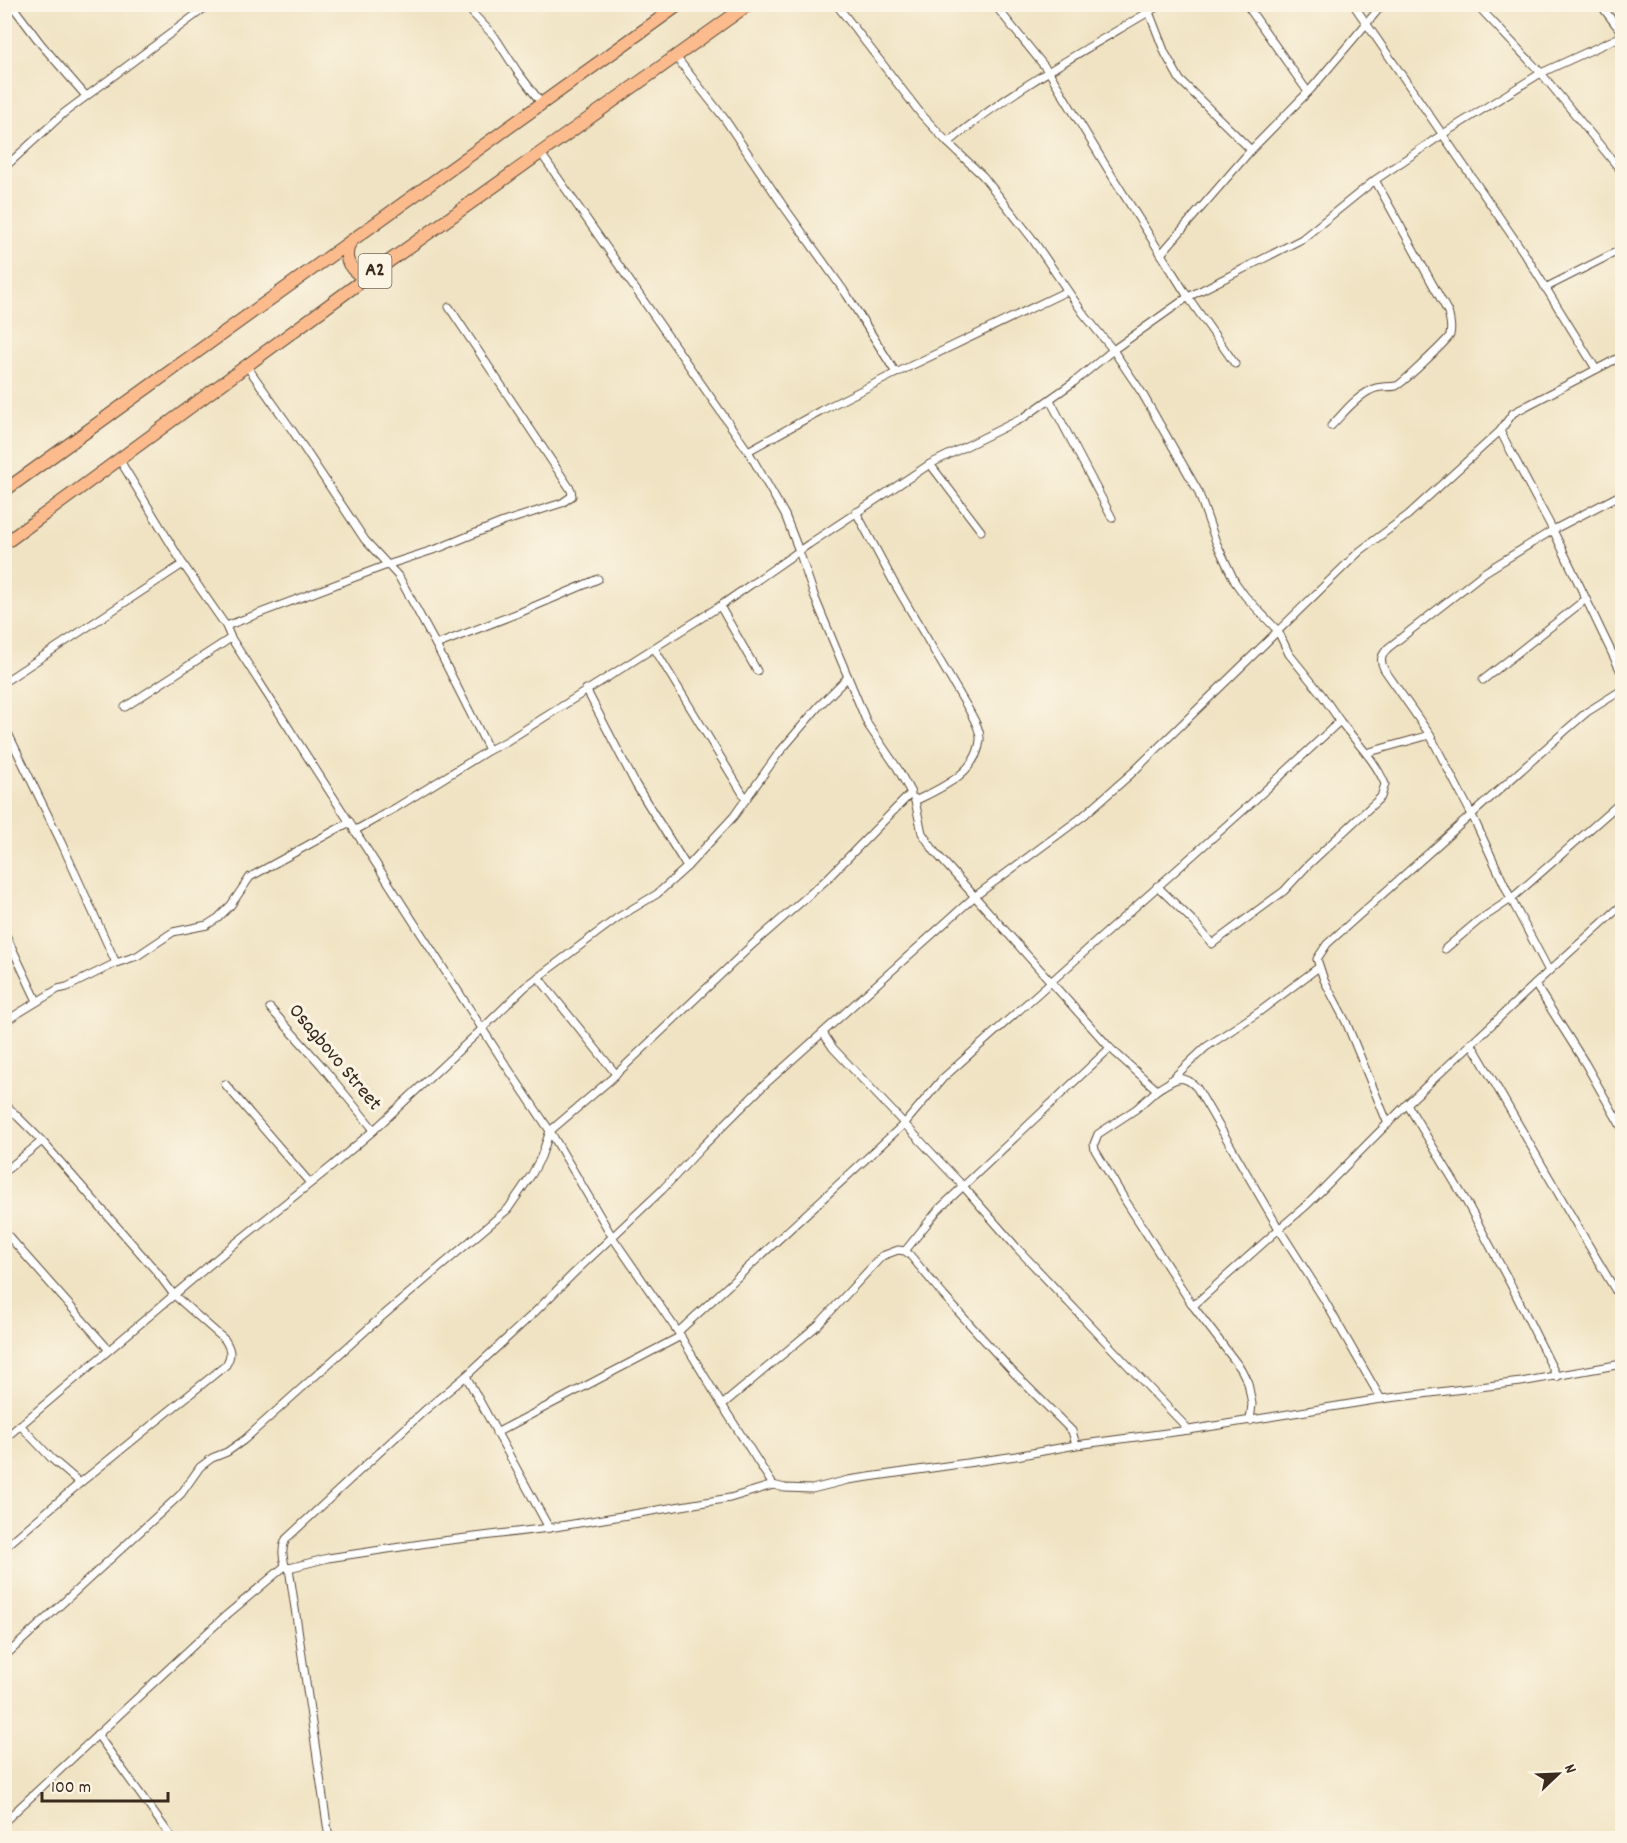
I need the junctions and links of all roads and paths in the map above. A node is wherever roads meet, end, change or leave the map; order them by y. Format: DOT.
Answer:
graph roads {
  1 [pos="11,4"];
  2 [pos="210,4"];
  3 [pos="464,4"];
  4 [pos="680,4"];
  5 [pos="749,4"];
  6 [pos="836,4"];
  7 [pos="994,4"];
  8 [pos="1162,4"];
  9 [pos="1246,4"];
  10 [pos="1353,4"];
  11 [pos="1383,4"];
  12 [pos="1476,4"];
  13 [pos="1600,4"];
  14 [pos="1149,12"];
  15 [pos="1366,24"];
  16 [pos="1623,34"];
  17 [pos="676,57"];
  18 [pos="1049,72"];
  19 [pos="1540,73"];
  20 [pos="1308,92"];
  21 [pos="86,96"];
  22 [pos="542,104"];
  23 [pos="1443,134"];
  24 [pos="948,143"];
  25 [pos="1251,150"];
  26 [pos="540,153"];
  27 [pos="4,168"];
  28 [pos="1623,172"];
  29 [pos="1375,180"];
  30 [pos="351,241"];
  31 [pos="1623,249"];
  32 [pos="1161,254"];
  33 [pos="374,272"];
  34 [pos="1545,288"];
  35 [pos="1067,291"];
  36 [pos="1188,297"];
  37 [pos="449,307"];
  38 [pos="1113,350"];
  39 [pos="1623,356"];
  40 [pos="1235,364"];
  41 [pos="246,365"];
  42 [pos="1596,369"];
  43 [pos="896,373"];
  44 [pos="1050,400"];
  45 [pos="1331,426"];
  46 [pos="1500,431"];
  47 [pos="748,451"];
  48 [pos="119,459"];
  49 [pos="930,464"];
  50 [pos="4,491"];
  51 [pos="1623,494"];
  52 [pos="856,512"];
  53 [pos="1112,518"];
  54 [pos="1553,530"];
  55 [pos="981,531"];
  56 [pos="4,544"];
  57 [pos="799,551"];
  58 [pos="183,564"];
  59 [pos="387,565"];
  60 [pos="598,579"];
  61 [pos="1586,598"];
  62 [pos="720,606"];
  63 [pos="226,626"];
  64 [pos="1278,632"];
  65 [pos="231,638"];
  66 [pos="436,645"];
  67 [pos="654,648"];
  68 [pos="757,671"];
  69 [pos="1623,674"];
  70 [pos="848,677"];
  71 [pos="1483,680"];
  72 [pos="4,682"];
  73 [pos="586,689"];
  74 [pos="1623,690"];
  75 [pos="124,708"];
  76 [pos="1340,721"];
  77 [pos="4,725"];
  78 [pos="1430,735"];
  79 [pos="489,750"];
  80 [pos="1366,753"];
  81 [pos="911,793"];
  82 [pos="746,799"];
  83 [pos="915,801"];
  84 [pos="1623,801"];
  85 [pos="1472,815"];
  86 [pos="350,822"];
  87 [pos="354,831"];
  88 [pos="687,867"];
  89 [pos="1157,886"];
  90 [pos="974,897"];
  91 [pos="1511,899"];
  92 [pos="1623,905"];
  93 [pos="4,931"];
  94 [pos="1444,949"];
  95 [pos="116,963"];
  96 [pos="1318,967"];
  97 [pos="1549,970"];
  98 [pos="538,977"];
  99 [pos="1050,982"];
  100 [pos="1534,984"];
  101 [pos="37,1001"];
  102 [pos="270,1008"];
  103 [pos="4,1022"];
  104 [pos="483,1028"];
  105 [pos="823,1033"];
  106 [pos="1471,1043"];
  107 [pos="1110,1048"];
  108 [pos="616,1074"];
  109 [pos="1170,1082"];
  110 [pos="225,1084"];
  111 [pos="1157,1090"];
  112 [pos="4,1103"];
  113 [pos="1407,1104"];
  114 [pos="904,1123"];
  115 [pos="1388,1124"];
  116 [pos="1623,1128"];
  117 [pos="374,1130"];
  118 [pos="550,1131"];
  119 [pos="42,1141"];
  120 [pos="4,1172"];
  121 [pos="310,1183"];
  122 [pos="963,1186"];
  123 [pos="1279,1229"];
  124 [pos="4,1231"];
  125 [pos="613,1238"];
  126 [pos="905,1251"];
  127 [pos="174,1295"];
  128 [pos="1623,1301"];
  129 [pos="1193,1306"];
  130 [pos="679,1334"];
  131 [pos="109,1350"];
  132 [pos="1623,1364"];
  133 [pos="466,1376"];
  134 [pos="1557,1377"];
  135 [pos="1380,1399"];
  136 [pos="722,1406"];
  137 [pos="1250,1421"];
  138 [pos="20,1425"];
  139 [pos="1189,1430"];
  140 [pos="496,1432"];
  141 [pos="4,1439"];
  142 [pos="1076,1445"];
  143 [pos="80,1483"];
  144 [pos="772,1485"];
  145 [pos="549,1528"];
  146 [pos="4,1548"];
  147 [pos="287,1567"];
  148 [pos="4,1657"];
  149 [pos="98,1734"];
  150 [pos="4,1822"];
  151 [pos="172,1839"];
  152 [pos="329,1839"];
  1 -- 21 [label="street"];
  2 -- 21 [label="street"];
  3 -- 22 [label="street"];
  4 -- 22 [label="highway, A2"];
  5 -- 17 [label="highway, A2"];
  6 -- 24 [label="street"];
  7 -- 18 [label="street"];
  8 -- 14 [label="street"];
  9 -- 20 [label="street"];
  10 -- 15 [label="street"];
  11 -- 15 [label="street"];
  12 -- 19 [label="street"];
  13 -- 16 [label="street"];
  14 -- 18 [label="street"];
  14 -- 25 [label="street"];
  15 -- 20 [label="street"];
  15 -- 23 [label="street"];
  16 -- 19 [label="street"];
  17 -- 26 [label="highway, A2"];
  17 -- 43 [label="street"];
  18 -- 24 [label="street"];
  18 -- 32 [label="street"];
  19 -- 23 [label="street"];
  19 -- 28 [label="street"];
  20 -- 25 [label="street"];
  21 -- 27 [label="street"];
  22 -- 30 [label="highway, A2"];
  23 -- 29 [label="street"];
  23 -- 34 [label="street"];
  24 -- 35 [label="street"];
  25 -- 32 [label="street"];
  26 -- 33 [label="highway, A2"];
  26 -- 47 [label="street"];
  29 -- 36 [label="street"];
  29 -- 45 [label="street"];
  30 -- 33 [label="highway"];
  30 -- 50 [label="highway, A2"];
  31 -- 34 [label="street"];
  32 -- 36 [label="street"];
  33 -- 41 [label="highway, A2"];
  34 -- 42 [label="street"];
  35 -- 38 [label="street"];
  35 -- 43 [label="street"];
  36 -- 38 [label="street"];
  36 -- 40 [label="street"];
  37 -- 59 [label="street"];
  38 -- 44 [label="street"];
  38 -- 64 [label="street"];
  39 -- 42 [label="street"];
  41 -- 48 [label="highway, A2"];
  41 -- 59 [label="street"];
  42 -- 46 [label="street"];
  43 -- 47 [label="street"];
  44 -- 49 [label="street"];
  44 -- 53 [label="street"];
  46 -- 54 [label="street"];
  46 -- 64 [label="street"];
  47 -- 57 [label="street"];
  48 -- 56 [label="highway, A2"];
  48 -- 58 [label="street"];
  49 -- 52 [label="street"];
  49 -- 55 [label="street"];
  51 -- 54 [label="street"];
  52 -- 57 [label="street"];
  52 -- 83 [label="street"];
  54 -- 61 [label="street"];
  54 -- 78 [label="street"];
  57 -- 62 [label="street"];
  57 -- 70 [label="street"];
  58 -- 63 [label="street"];
  58 -- 72 [label="street"];
  59 -- 63 [label="street"];
  59 -- 66 [label="street"];
  60 -- 66 [label="street"];
  61 -- 69 [label="street"];
  61 -- 71 [label="street"];
  62 -- 67 [label="street"];
  62 -- 68 [label="street"];
  63 -- 65 [label="street"];
  64 -- 76 [label="street"];
  64 -- 90 [label="street"];
  65 -- 75 [label="street"];
  65 -- 86 [label="street"];
  66 -- 79 [label="street"];
  67 -- 73 [label="street"];
  67 -- 82 [label="street"];
  70 -- 81 [label="street"];
  70 -- 82 [label="street"];
  73 -- 79 [label="street"];
  73 -- 88 [label="street"];
  74 -- 85 [label="street"];
  76 -- 80 [label="street"];
  76 -- 89 [label="street"];
  77 -- 95 [label="street"];
  78 -- 80 [label="street"];
  78 -- 85 [label="street"];
  79 -- 87 [label="street"];
  80 -- 89 [label="street"];
  81 -- 83 [label="street"];
  81 -- 108 [label="street"];
  82 -- 88 [label="street"];
  83 -- 90 [label="street"];
  84 -- 91 [label="street"];
  85 -- 91 [label="street"];
  85 -- 96 [label="street"];
  86 -- 87 [label="street"];
  86 -- 95 [label="street"];
  87 -- 104 [label="street"];
  88 -- 98 [label="street"];
  89 -- 99 [label="street"];
  90 -- 99 [label="street"];
  90 -- 105 [label="street"];
  91 -- 94 [label="street"];
  91 -- 97 [label="street"];
  92 -- 97 [label="street"];
  93 -- 101 [label="street"];
  95 -- 101 [label="street"];
  96 -- 109 [label="street"];
  96 -- 115 [label="street"];
  97 -- 100 [label="street"];
  98 -- 104 [label="street"];
  98 -- 108 [label="street"];
  99 -- 107 [label="street"];
  99 -- 114 [label="street"];
  100 -- 106 [label="street"];
  100 -- 116 [label="street"];
  101 -- 103 [label="street"];
  102 -- 117 [label="street, Osagbovo Street"];
  104 -- 117 [label="street"];
  104 -- 118 [label="street"];
  105 -- 114 [label="street"];
  105 -- 125 [label="street"];
  106 -- 113 [label="street"];
  106 -- 128 [label="street"];
  107 -- 111 [label="street"];
  107 -- 122 [label="street"];
  108 -- 118 [label="street"];
  109 -- 111 [label="street"];
  109 -- 123 [label="street"];
  110 -- 121 [label="street"];
  111 -- 129 [label="street"];
  112 -- 119 [label="street"];
  113 -- 115 [label="street"];
  113 -- 134 [label="street"];
  114 -- 122 [label="street"];
  114 -- 130 [label="street"];
  115 -- 123 [label="street"];
  117 -- 121 [label="street"];
  118 -- 125 [label="street"];
  118 -- 148 [label="street"];
  119 -- 120 [label="street"];
  119 -- 127 [label="street"];
  121 -- 127 [label="street"];
  122 -- 126 [label="street"];
  122 -- 139 [label="street"];
  123 -- 129 [label="street"];
  123 -- 135 [label="street"];
  124 -- 131 [label="street"];
  125 -- 130 [label="street"];
  125 -- 133 [label="street"];
  126 -- 136 [label="street"];
  126 -- 142 [label="street"];
  127 -- 131 [label="street"];
  127 -- 143 [label="street"];
  129 -- 137 [label="street"];
  130 -- 136 [label="street"];
  130 -- 140 [label="street"];
  131 -- 138 [label="street"];
  132 -- 134 [label="street"];
  133 -- 140 [label="street"];
  133 -- 147 [label="street"];
  134 -- 135 [label="street"];
  135 -- 137 [label="street"];
  136 -- 144 [label="street"];
  137 -- 139 [label="street"];
  138 -- 141 [label="street"];
  138 -- 143 [label="street"];
  139 -- 142 [label="street"];
  140 -- 145 [label="street"];
  142 -- 144 [label="street"];
  143 -- 146 [label="street"];
  144 -- 145 [label="street"];
  145 -- 147 [label="street"];
  147 -- 149 [label="street"];
  147 -- 152 [label="street"];
  149 -- 150 [label="street"];
  149 -- 151 [label="street"];
}
